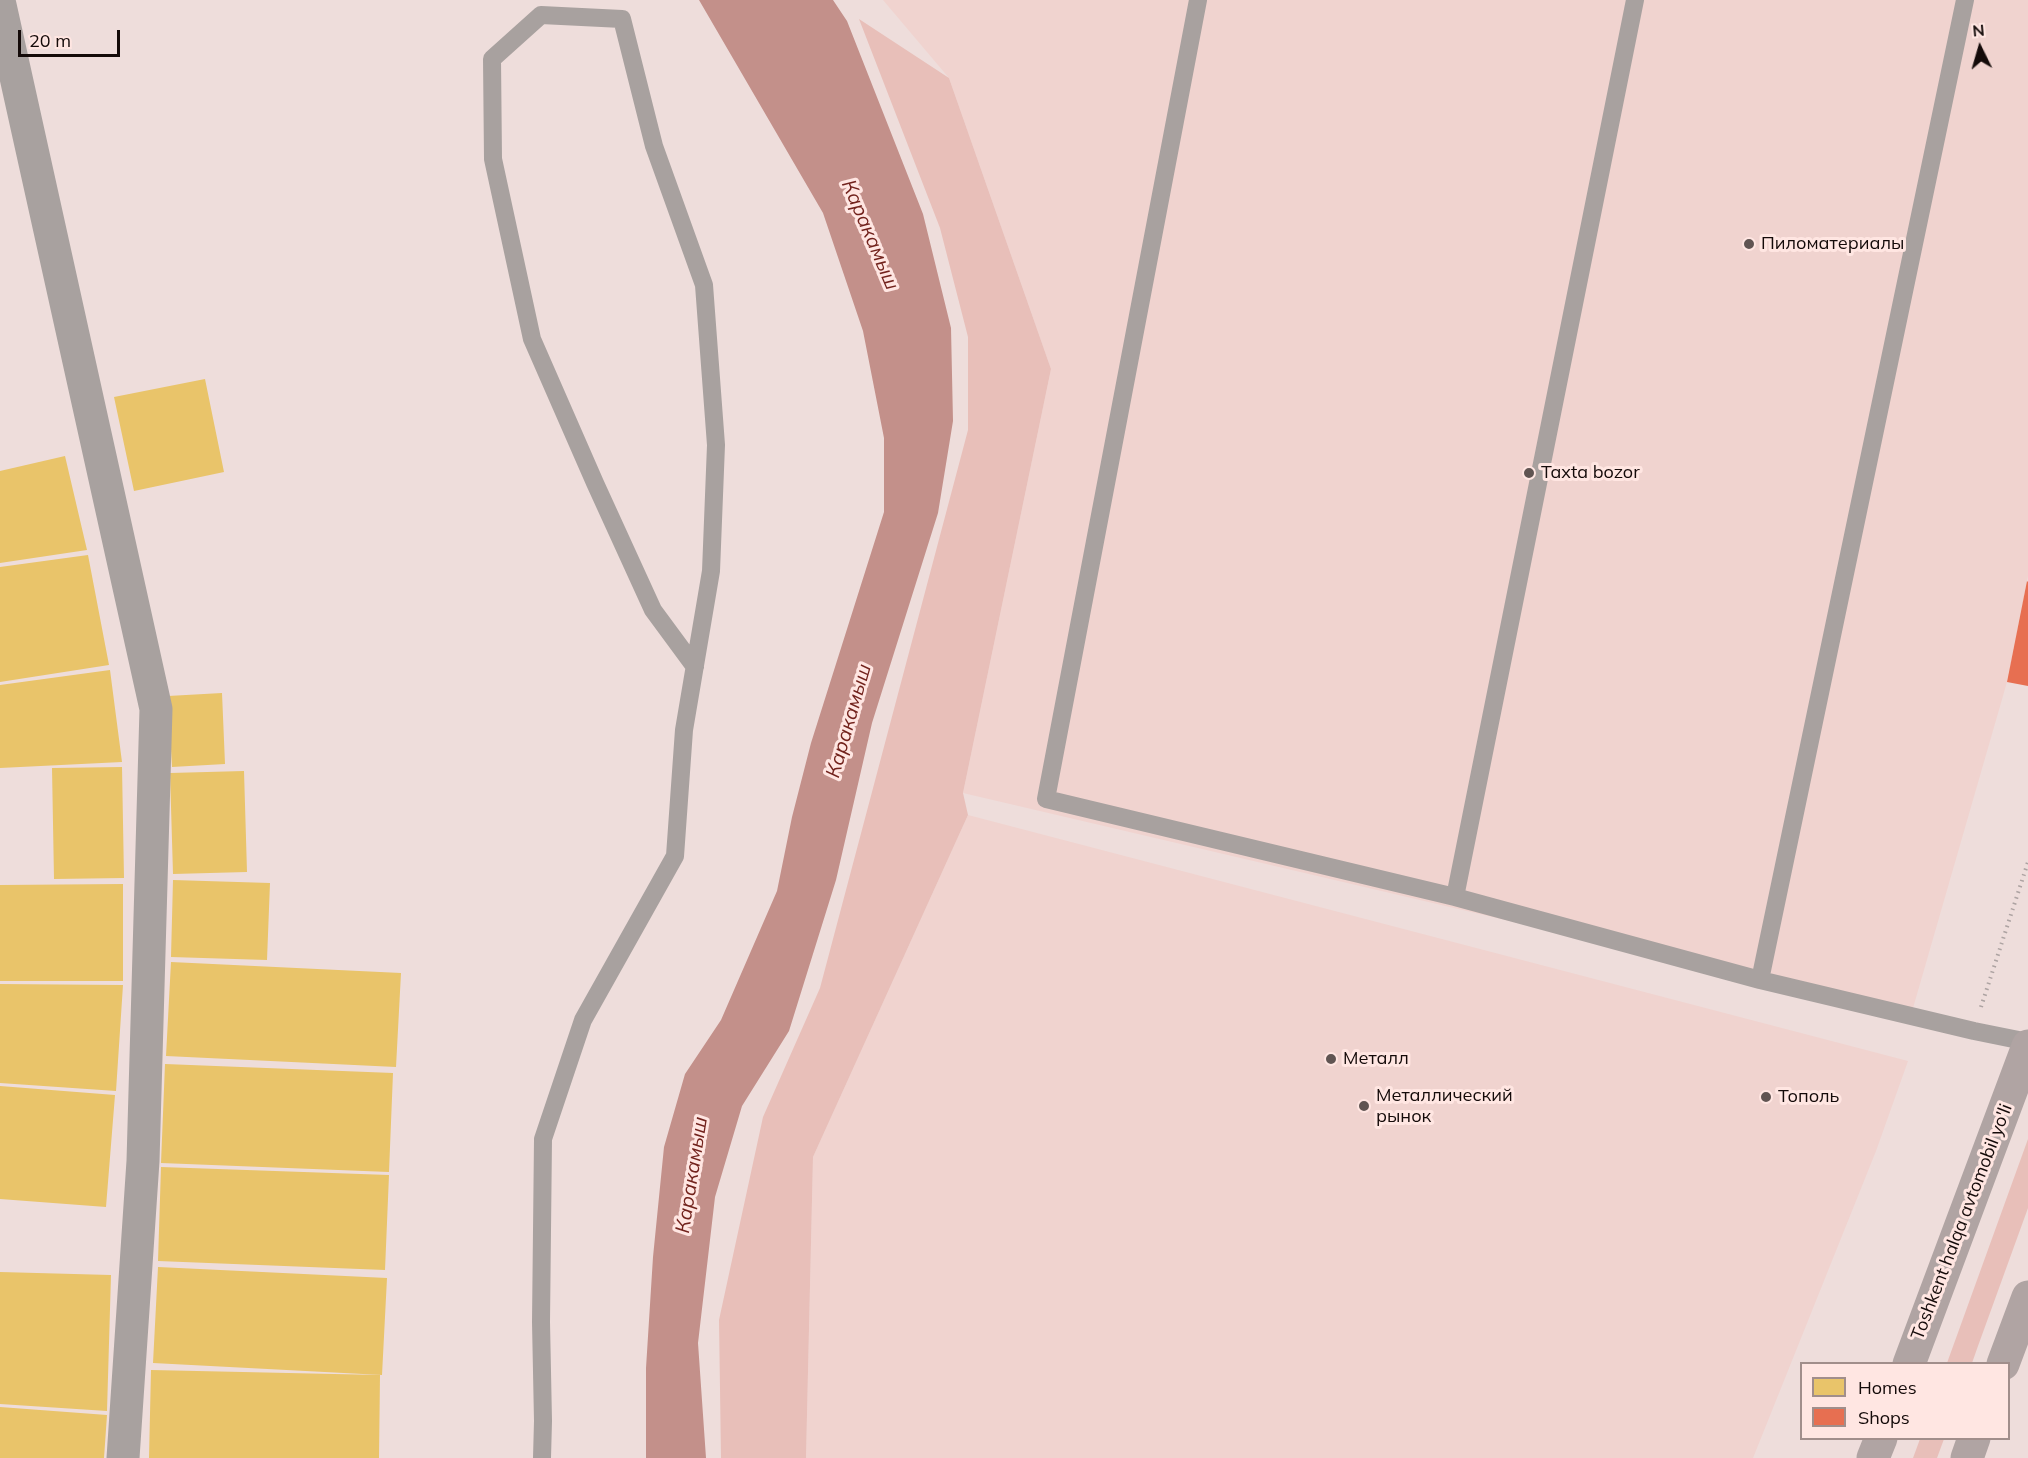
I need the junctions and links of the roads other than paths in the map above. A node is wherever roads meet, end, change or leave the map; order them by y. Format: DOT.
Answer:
graph roads {
  1 [pos="1198,0"];
  2 [pos="1635,0"];
  3 [pos="1965,0"];
  4 [pos="0,5"];
  5 [pos="695,667"];
  6 [pos="1455,897"];
  7 [pos="1760,980"];
  8 [pos="2028,1042"];
  9 [pos="2028,1047"];
  10 [pos="2028,1297"];
  11 [pos="1910,1362"];
  12 [pos="2004,1362"];
  13 [pos="1880,1440"];
  14 [pos="1973,1440"];
  15 [pos="123,1458"];
  16 [pos="542,1458"];
  17 [pos="1874,1458"];
  18 [pos="1967,1458"];
  1 -- 6 [label="lane"];
  2 -- 6 [label="lane"];
  3 -- 7 [label="lane"];
  4 -- 15 [label="street"];
  5 -- 5 [label="lane"];
  5 -- 16 [label="lane"];
  6 -- 7 [label="lane"];
  7 -- 8 [label="lane"];
  9 -- 11 [label="highway, Toshkent halqa avtomobil yo'li"];
  10 -- 12 [label="highway"];
  13 -- 17 [label="highway"];
  14 -- 18 [label="highway"];
}
